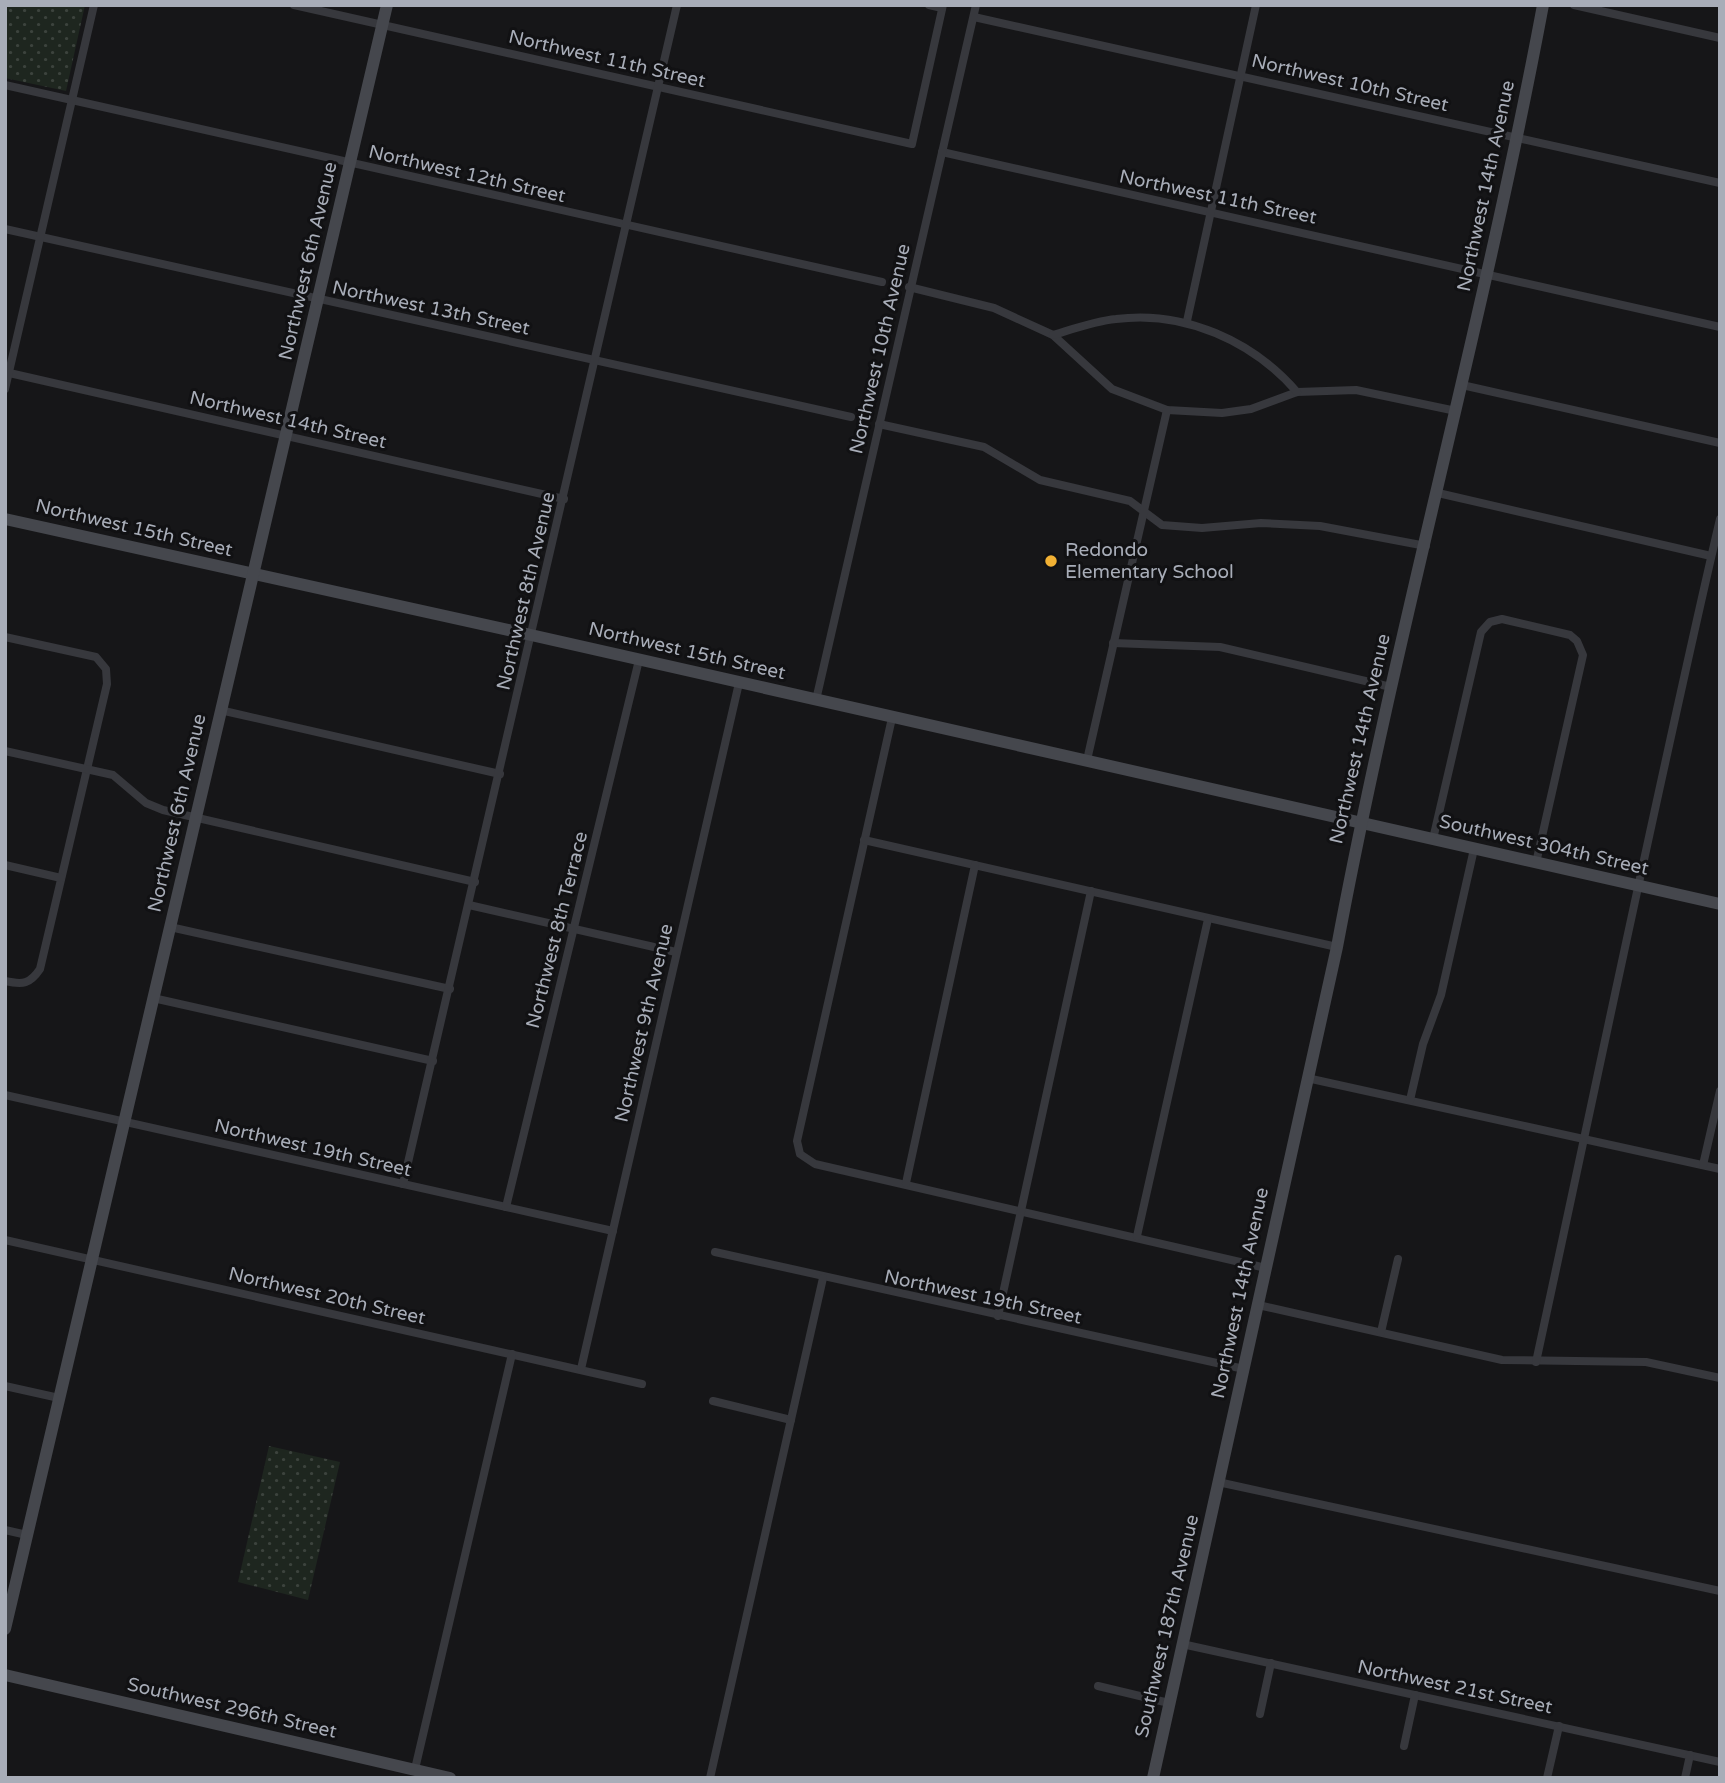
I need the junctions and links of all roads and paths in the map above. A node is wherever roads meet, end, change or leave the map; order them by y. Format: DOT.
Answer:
graph roads {
  1 [pos="94,5"];
  2 [pos="294,5"];
  3 [pos="387,5"];
  4 [pos="677,5"];
  5 [pos="929,5"];
  6 [pos="976,5"];
  7 [pos="1256,5"];
  8 [pos="1543,5"];
  9 [pos="1574,5"];
  10 [pos="942,7"];
  11 [pos="974,17"];
  12 [pos="383,25"];
  13 [pos="1720,38"];
  14 [pos="1241,75"];
  15 [pos="5,85"];
  16 [pos="659,86"];
  17 [pos="72,100"];
  18 [pos="1516,136"];
  19 [pos="942,152"];
  20 [pos="350,164"];
  21 [pos="1720,183"];
  22 [pos="1210,212"];
  23 [pos="627,226"];
  24 [pos="5,229"];
  25 [pos="40,237"];
  26 [pos="1486,274"];
  27 [pos="882,282"];
  28 [pos="909,287"];
  29 [pos="318,299"];
  30 [pos="1186,321"];
  31 [pos="1720,327"];
  32 [pos="1053,335"];
  33 [pos="596,360"];
  34 [pos="7,372"];
  35 [pos="1462,385"];
  36 [pos="5,389"];
  37 [pos="1297,392"];
  38 [pos="1167,410"];
  39 [pos="1457,411"];
  40 [pos="851,417"];
  41 [pos="879,424"];
  42 [pos="286,435"];
  43 [pos="1720,443"];
  44 [pos="1438,493"];
  45 [pos="564,499"];
  46 [pos="1143,512"];
  47 [pos="5,519"];
  48 [pos="1720,519"];
  49 [pos="1426,546"];
  50 [pos="1711,556"];
  51 [pos="252,575"];
  52 [pos="531,635"];
  53 [pos="5,637"];
  54 [pos="1114,643"];
  55 [pos="639,660"];
  56 [pos="739,683"];
  57 [pos="1391,687"];
  58 [pos="816,700"];
  59 [pos="220,710"];
  60 [pos="891,718"];
  61 [pos="5,751"];
  62 [pos="1087,761"];
  63 [pos="86,769"];
  64 [pos="500,774"];
  65 [pos="195,818"];
  66 [pos="1360,824"];
  67 [pos="1433,839"];
  68 [pos="864,840"];
  69 [pos="1474,849"];
  70 [pos="1536,863"];
  71 [pos="5,865"];
  72 [pos="975,865"];
  73 [pos="61,878"];
  74 [pos="475,882"];
  75 [pos="1637,885"];
  76 [pos="1091,891"];
  77 [pos="1720,904"];
  78 [pos="470,905"];
  79 [pos="1208,919"];
  80 [pos="170,927"];
  81 [pos="573,928"];
  82 [pos="1337,947"];
  83 [pos="676,952"];
  84 [pos="5,981"];
  85 [pos="450,989"];
  86 [pos="153,999"];
  87 [pos="433,1061"];
  88 [pos="1307,1078"];
  89 [pos="1720,1091"];
  90 [pos="5,1096"];
  91 [pos="1410,1100"];
  92 [pos="124,1121"];
  93 [pos="1586,1139"];
  94 [pos="1703,1165"];
  95 [pos="1720,1169"];
  96 [pos="906,1183"];
  97 [pos="403,1184"];
  98 [pos="506,1207"];
  99 [pos="1021,1210"];
  100 [pos="614,1231"];
  101 [pos="1137,1236"];
  102 [pos="5,1240"];
  103 [pos="715,1252"];
  104 [pos="1398,1259"];
  105 [pos="91,1260"];
  106 [pos="1266,1268"];
  107 [pos="823,1278"];
  108 [pos="1258,1305"];
  109 [pos="998,1316"];
  110 [pos="1381,1332"];
  111 [pos="512,1354"];
  112 [pos="1536,1362"];
  113 [pos="581,1369"];
  114 [pos="1244,1369"];
  115 [pos="1720,1378"];
  116 [pos="642,1384"];
  117 [pos="5,1385"];
  118 [pos="59,1398"];
  119 [pos="712,1401"];
  120 [pos="791,1420"];
  121 [pos="1218,1482"];
  122 [pos="5,1530"];
  123 [pos="27,1535"];
  124 [pos="1720,1591"];
  125 [pos="5,1629"];
  126 [pos="1182,1644"];
  127 [pos="1271,1663"];
  128 [pos="5,1675"];
  129 [pos="1098,1686"];
  130 [pos="1415,1695"];
  131 [pos="1169,1703"];
  132 [pos="1260,1714"];
  133 [pos="1559,1726"];
  134 [pos="1404,1746"];
  135 [pos="1690,1755"];
  136 [pos="1720,1762"];
  137 [pos="415,1769"];
  138 [pos="450,1778"];
  139 [pos="710,1778"];
  140 [pos="1153,1778"];
  141 [pos="1547,1778"];
  142 [pos="1685,1778"];
  1 -- 17 [label="street"];
  2 -- 12 [label="street, Northwest 11th Street"];
  3 -- 12 [label="street, Northwest 6th Avenue"];
  4 -- 16 [label="street, Northwest 8th Avenue"];
  5 -- 10 [label="street"];
  6 -- 11 [label="street, Northwest 10th Avenue"];
  7 -- 14 [label="street"];
  8 -- 18 [label="street, Northwest 14th Avenue"];
  9 -- 13 [label="street"];
  10 -- 16 [label="street, Northwest 11th Street"];
  11 -- 14 [label="street, Northwest 10th Street"];
  11 -- 19 [label="street, Northwest 10th Avenue"];
  12 -- 16 [label="street, Northwest 11th Street"];
  12 -- 20 [label="street, Northwest 6th Avenue"];
  14 -- 18 [label="street, Northwest 10th Street"];
  14 -- 22 [label="street"];
  15 -- 17 [label="street, Northwest 12th Street"];
  16 -- 23 [label="street, Northwest 8th Avenue"];
  17 -- 20 [label="street, Northwest 12th Street"];
  17 -- 25 [label="street"];
  18 -- 21 [label="street, Northwest 10th Street"];
  18 -- 26 [label="street, Northwest 14th Avenue"];
  19 -- 22 [label="street, Northwest 11th Street"];
  19 -- 28 [label="street, Northwest 10th Avenue"];
  20 -- 23 [label="street, Northwest 12th Street"];
  20 -- 29 [label="street, Northwest 6th Avenue"];
  22 -- 26 [label="street, Northwest 11th Street"];
  22 -- 30 [label="street"];
  23 -- 27 [label="street, Northwest 12th Street"];
  23 -- 33 [label="street, Northwest 8th Avenue"];
  24 -- 25 [label="street, Northwest 13th Street"];
  25 -- 29 [label="street, Northwest 13th Street"];
  25 -- 34 [label="street"];
  26 -- 31 [label="street, Northwest 11th Street"];
  26 -- 35 [label="street, Northwest 14th Avenue"];
  28 -- 32 [label="street"];
  28 -- 41 [label="street, Northwest 10th Avenue"];
  29 -- 33 [label="street, Northwest 13th Street"];
  29 -- 42 [label="street, Northwest 6th Avenue"];
  30 -- 32 [label="street"];
  30 -- 37 [label="street"];
  32 -- 38 [label="street"];
  33 -- 40 [label="street, Northwest 13th Street"];
  33 -- 45 [label="street, Northwest 8th Avenue"];
  34 -- 36 [label="street"];
  34 -- 42 [label="street, Northwest 14th Street"];
  35 -- 39 [label="street, Northwest 14th Avenue"];
  35 -- 43 [label="street"];
  37 -- 38 [label="street"];
  37 -- 39 [label="street"];
  38 -- 46 [label="street"];
  39 -- 44 [label="street, Northwest 14th Avenue"];
  41 -- 46 [label="street"];
  41 -- 58 [label="street, Northwest 10th Avenue"];
  42 -- 45 [label="street, Northwest 14th Street"];
  42 -- 51 [label="street, Northwest 6th Avenue"];
  44 -- 49 [label="street, Northwest 14th Avenue"];
  44 -- 50 [label="street"];
  45 -- 52 [label="street, Northwest 8th Avenue"];
  46 -- 49 [label="street"];
  46 -- 54 [label="street"];
  47 -- 51 [label="street, Northwest 15th Street"];
  48 -- 50 [label="street"];
  49 -- 57 [label="street, Northwest 14th Avenue"];
  50 -- 75 [label="street"];
  51 -- 52 [label="street, Northwest 15th Street"];
  51 -- 59 [label="street, Northwest 6th Avenue"];
  52 -- 55 [label="street, Northwest 15th Street"];
  52 -- 64 [label="street, Northwest 8th Avenue"];
  53 -- 63 [label="street"];
  54 -- 57 [label="street"];
  54 -- 62 [label="street"];
  55 -- 56 [label="street, Northwest 15th Street"];
  55 -- 81 [label="street, Northwest 8th Terrace"];
  56 -- 58 [label="street, Northwest 15th Street"];
  56 -- 83 [label="street, Northwest 9th Avenue"];
  57 -- 66 [label="street, Northwest 14th Avenue"];
  58 -- 60 [label="street, Northwest 15th Street"];
  59 -- 64 [label="street"];
  59 -- 65 [label="street, Northwest 6th Avenue"];
  60 -- 62 [label="street, Northwest 15th Street"];
  60 -- 68 [label="street"];
  61 -- 63 [label="street"];
  62 -- 66 [label="street, Northwest 15th Street"];
  63 -- 65 [label="street"];
  63 -- 73 [label="street"];
  64 -- 74 [label="street, Northwest 8th Avenue"];
  65 -- 74 [label="street"];
  65 -- 80 [label="street, Northwest 6th Avenue"];
  66 -- 67 [label="street, Southwest 304th Street"];
  66 -- 82 [label="street, Northwest 14th Avenue"];
  67 -- 69 [label="street, Southwest 304th Street"];
  67 -- 70 [label="street"];
  68 -- 72 [label="street"];
  68 -- 96 [label="street"];
  69 -- 70 [label="street, Southwest 304th Street"];
  69 -- 91 [label="street"];
  70 -- 75 [label="street, Southwest 304th Street"];
  71 -- 73 [label="street"];
  72 -- 76 [label="street"];
  72 -- 96 [label="street"];
  73 -- 84 [label="street"];
  74 -- 78 [label="street, Northwest 8th Avenue"];
  75 -- 77 [label="street, Southwest 304th Street"];
  75 -- 93 [label="street"];
  76 -- 79 [label="street"];
  76 -- 99 [label="street"];
  78 -- 81 [label="street"];
  78 -- 85 [label="street, Northwest 8th Avenue"];
  79 -- 82 [label="street"];
  79 -- 101 [label="street"];
  80 -- 85 [label="street"];
  80 -- 86 [label="street, Northwest 6th Avenue"];
  81 -- 83 [label="street"];
  81 -- 98 [label="street, Northwest 8th Terrace"];
  82 -- 88 [label="street, Northwest 14th Avenue"];
  83 -- 100 [label="street, Northwest 9th Avenue"];
  85 -- 87 [label="street, Northwest 8th Avenue"];
  86 -- 87 [label="street"];
  86 -- 92 [label="street, Northwest 6th Avenue"];
  87 -- 97 [label="street, Northwest 8th Avenue"];
  88 -- 91 [label="street"];
  88 -- 106 [label="street, Northwest 14th Avenue"];
  89 -- 94 [label="street"];
  90 -- 92 [label="street, Northwest 19th Street"];
  91 -- 93 [label="street"];
  92 -- 97 [label="street, Northwest 19th Street"];
  92 -- 105 [label="street, Northwest 6th Avenue"];
  93 -- 94 [label="street"];
  93 -- 112 [label="street"];
  94 -- 95 [label="street"];
  96 -- 99 [label="street"];
  97 -- 98 [label="street, Northwest 19th Street"];
  98 -- 100 [label="street, Northwest 19th Street"];
  99 -- 101 [label="street"];
  99 -- 109 [label="street"];
  100 -- 113 [label="street, Northwest 9th Avenue"];
  101 -- 106 [label="street"];
  102 -- 105 [label="street, Northwest 20th Street"];
  103 -- 107 [label="street, Northwest 19th Street"];
  104 -- 110 [label="street"];
  105 -- 111 [label="street, Northwest 20th Street"];
  105 -- 118 [label="street, Northwest 6th Avenue"];
  106 -- 108 [label="street, Northwest 14th Avenue"];
  107 -- 109 [label="street, Northwest 19th Street"];
  107 -- 120 [label="street"];
  108 -- 110 [label="street"];
  108 -- 114 [label="street, Northwest 14th Avenue"];
  109 -- 114 [label="street, Northwest 19th Street"];
  110 -- 112 [label="street"];
  111 -- 113 [label="street, Northwest 20th Street"];
  111 -- 137 [label="street"];
  112 -- 115 [label="street"];
  113 -- 116 [label="street, Northwest 20th Street"];
  114 -- 121 [label="street, Northwest 14th Avenue"];
  117 -- 118 [label="street"];
  118 -- 123 [label="street, Northwest 6th Avenue"];
  119 -- 120 [label="street"];
  120 -- 139 [label="street"];
  121 -- 124 [label="street"];
  121 -- 126 [label="street, Southwest 187th Avenue"];
  122 -- 123 [label="street"];
  123 -- 125 [label="street, Northwest 6th Avenue"];
  126 -- 127 [label="street, Northwest 21st Street"];
  126 -- 131 [label="street, Southwest 187th Avenue"];
  127 -- 130 [label="street, Northwest 21st Street"];
  127 -- 132 [label="street"];
  128 -- 137 [label="street, Southwest 296th Street"];
  129 -- 131 [label="street"];
  130 -- 133 [label="street, Northwest 21st Street"];
  130 -- 134 [label="street"];
  131 -- 140 [label="street, Southwest 187th Avenue"];
  133 -- 135 [label="street, Northwest 21st Street"];
  133 -- 141 [label="street"];
  135 -- 136 [label="street, Northwest 21st Street"];
  135 -- 142 [label="street"];
  137 -- 138 [label="street, Southwest 296th Street"];
}
